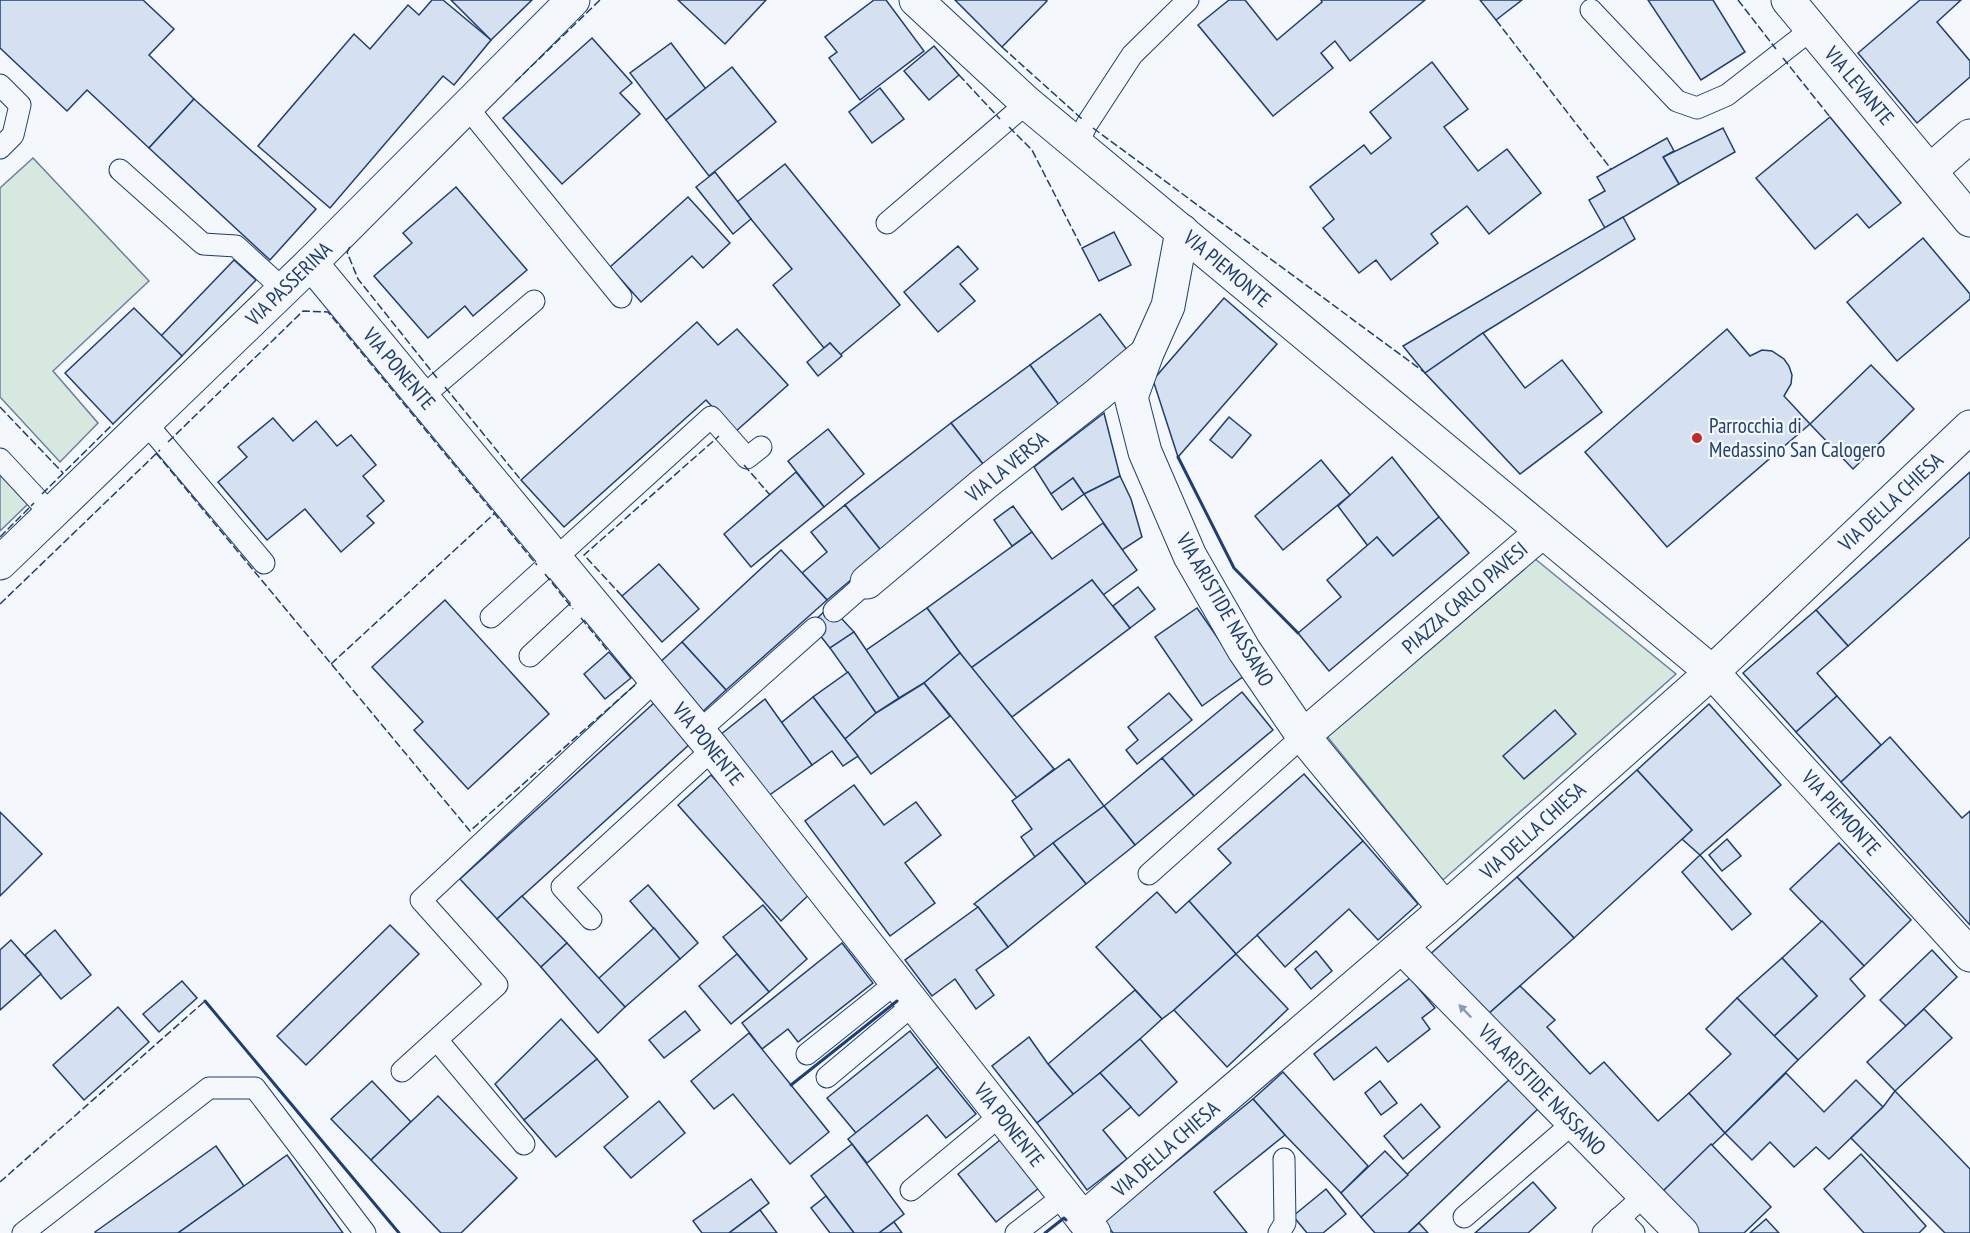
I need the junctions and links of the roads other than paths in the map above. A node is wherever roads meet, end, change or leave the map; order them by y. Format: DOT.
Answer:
graph roads {
  1 [pos="573,0"];
  2 [pos="916,0"];
  3 [pos="1188,0"];
  4 [pos="1788,0"];
  5 [pos="1591,10"];
  6 [pos="1812,29"];
  7 [pos="0,85"];
  8 [pos="1027,103"];
  9 [pos="467,107"];
  10 [pos="1970,136"];
  11 [pos="1077,145"];
  12 [pos="0,148"];
  13 [pos="120,170"];
  14 [pos="1930,171"];
  15 [pos="1970,220"];
  16 [pos="887,223"];
  17 [pos="1182,231"];
  18 [pos="311,263"];
  19 [pos="284,290"];
  20 [pos="621,297"];
  21 [pos="534,301"];
  22 [pos="1147,353"];
  23 [pos="422,398"];
  24 [pos="146,423"];
  25 [pos="1970,428"];
  26 [pos="761,447"];
  27 [pos="0,459"];
  28 [pos="51,514"];
  29 [pos="1542,532"];
  30 [pos="555,558"];
  31 [pos="0,562"];
  32 [pos="264,563"];
  33 [pos="867,582"];
  34 [pos="590,600"];
  35 [pos="834,611"];
  36 [pos="491,617"];
  37 [pos="815,628"];
  38 [pos="530,656"];
  39 [pos="1712,672"];
  40 [pos="656,680"];
  41 [pos="1303,736"];
  42 [pos="706,740"];
  43 [pos="1149,874"];
  44 [pos="1445,909"];
  45 [pos="591,919"];
  46 [pos="1401,946"];
  47 [pos="1970,955"];
  48 [pos="906,993"];
  49 [pos="437,1040"];
  50 [pos="807,1054"];
  51 [pos="402,1071"];
  52 [pos="826,1077"];
  53 [pos="1001,1114"];
  54 [pos="1573,1123"];
  55 [pos="524,1144"];
  56 [pos="1284,1160"];
  57 [pos="911,1190"];
  58 [pos="1645,1195"];
  59 [pos="1081,1216"];
  60 [pos="1464,1217"];
  61 [pos="1627,1226"];
  62 [pos="23,1233"];
  63 [pos="365,1233"];
  64 [pos="1016,1233"];
  65 [pos="1279,1233"];
  66 [pos="1603,1233"];
  67 [pos="1682,1233"];
  1 -- 9 [label="street, VIA PASSERINA"];
  2 -- 8 [label="street, VIA PIEMONTE"];
  3 -- 11 [label="lane"];
  4 -- 6 [label="street, VIA LEVANTE"];
  5 -- 6 [label="lane"];
  6 -- 14 [label="street, VIA LEVANTE"];
  7 -- 12 [label="lane"];
  8 -- 11 [label="street, VIA PIEMONTE"];
  8 -- 16 [label="lane"];
  9 -- 18 [label="street, VIA PASSERINA"];
  9 -- 20 [label="lane"];
  10 -- 14 [label="street"];
  11 -- 17 [label="street, VIA PIEMONTE"];
  13 -- 19 [label="lane"];
  14 -- 15 [label="street, VIA LEVANTE"];
  17 -- 22 [label="street, VIA ARISTIDE NASSANO"];
  17 -- 29 [label="street, VIA PIEMONTE"];
  18 -- 19 [label="street, VIA PASSERINA"];
  18 -- 23 [label="street, VIA PONENTE"];
  19 -- 24 [label="street, VIA PASSERINA"];
  21 -- 23 [label="lane"];
  22 -- 33 [label="street, VIA LA VERSA"];
  22 -- 41 [label="street, VIA ARISTIDE NASSANO"];
  23 -- 30 [label="street, VIA PONENTE"];
  24 -- 28 [label="street, VIA PASSERINA"];
  24 -- 32 [label="lane"];
  25 -- 39 [label="street, VIA DELLA CHIESA"];
  26 -- 30 [label="lane"];
  27 -- 28 [label="lane"];
  28 -- 31 [label="street, VIA PASSERINA"];
  29 -- 39 [label="street, PIAZZA CARLO PAVESI"];
  29 -- 41 [label="street, PIAZZA CARLO PAVESI"];
  30 -- 34 [label="street, VIA PONENTE"];
  30 -- 36 [label="lane"];
  33 -- 35 [label="lane"];
  34 -- 38 [label="lane"];
  34 -- 40 [label="street, VIA PONENTE"];
  37 -- 42 [label="lane"];
  39 -- 44 [label="street, VIA DELLA CHIESA"];
  39 -- 47 [label="street, VIA PIEMONTE"];
  40 -- 42 [label="street, VIA PONENTE"];
  40 -- 49 [label="lane"];
  41 -- 43 [label="lane"];
  41 -- 44 [label="street, VIA ARISTIDE NASSANO"];
  42 -- 45 [label="lane"];
  42 -- 48 [label="street, VIA PONENTE"];
  44 -- 46 [label="street, VIA DELLA CHIESA"];
  54 -- 46 [label="street, VIA ARISTIDE NASSANO, one-way"];
  46 -- 59 [label="street, VIA DELLA CHIESA"];
  48 -- 50 [label="lane"];
  48 -- 52 [label="lane"];
  48 -- 53 [label="street, VIA PONENTE"];
  49 -- 51 [label="lane"];
  49 -- 55 [label="lane"];
  53 -- 57 [label="lane"];
  53 -- 59 [label="street, VIA PONENTE"];
  54 -- 58 [label="street, VIA ARISTIDE NASSANO"];
  54 -- 60 [label="lane"];
  56 -- 65 [label="lane"];
  58 -- 61 [label="lane"];
  58 -- 67 [label="street, VIA ARISTIDE NASSANO"];
  59 -- 64 [label="lane"];
  61 -- 66 [label="lane"];
  62 -- 63 [label="lane"];
}
